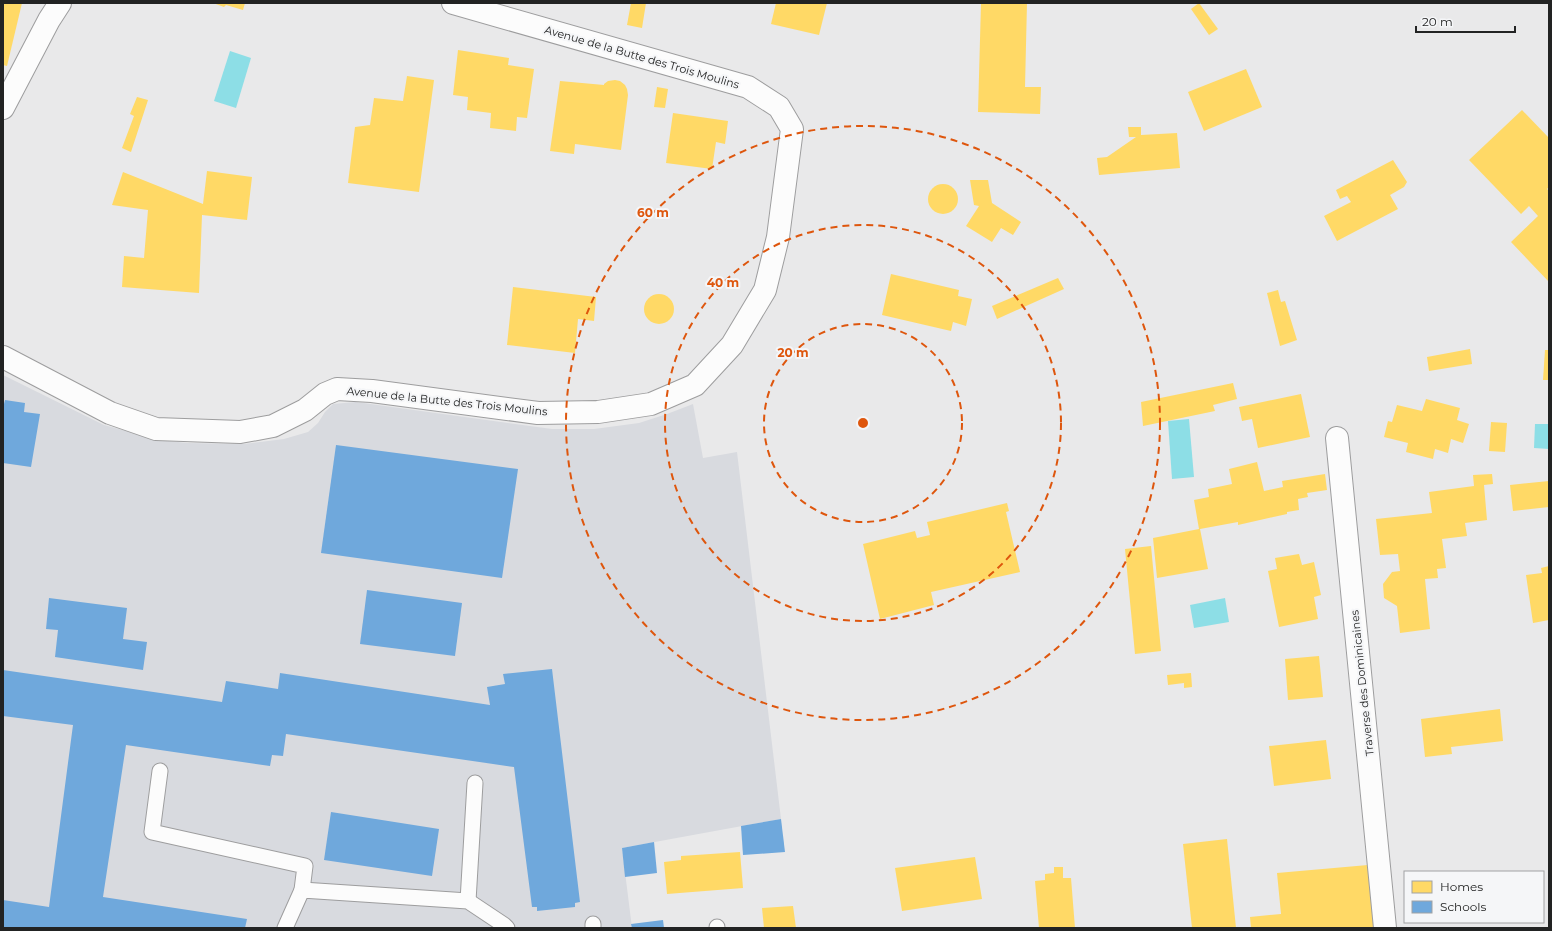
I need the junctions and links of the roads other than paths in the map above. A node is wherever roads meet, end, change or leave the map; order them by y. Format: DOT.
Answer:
graph roads {
  1 [pos="60,3"];
  2 [pos="453,3"];
  3 [pos="3,108"];
  4 [pos="3,357"];
  5 [pos="1337,438"];
  6 [pos="160,771"];
  7 [pos="475,783"];
  8 [pos="302,890"];
  9 [pos="468,901"];
  10 [pos="284,928"];
  11 [pos="506,928"];
  12 [pos="1385,928"];
  1 -- 3 [label="street"];
  2 -- 4 [label="street, Avenue de la Butte des Trois Moulins"];
  5 -- 12 [label="street, Traverse des Dominicaines"];
  6 -- 8 [label="lane"];
  7 -- 9 [label="lane"];
  8 -- 9 [label="lane"];
  8 -- 10 [label="lane"];
  9 -- 11 [label="lane"];
}
